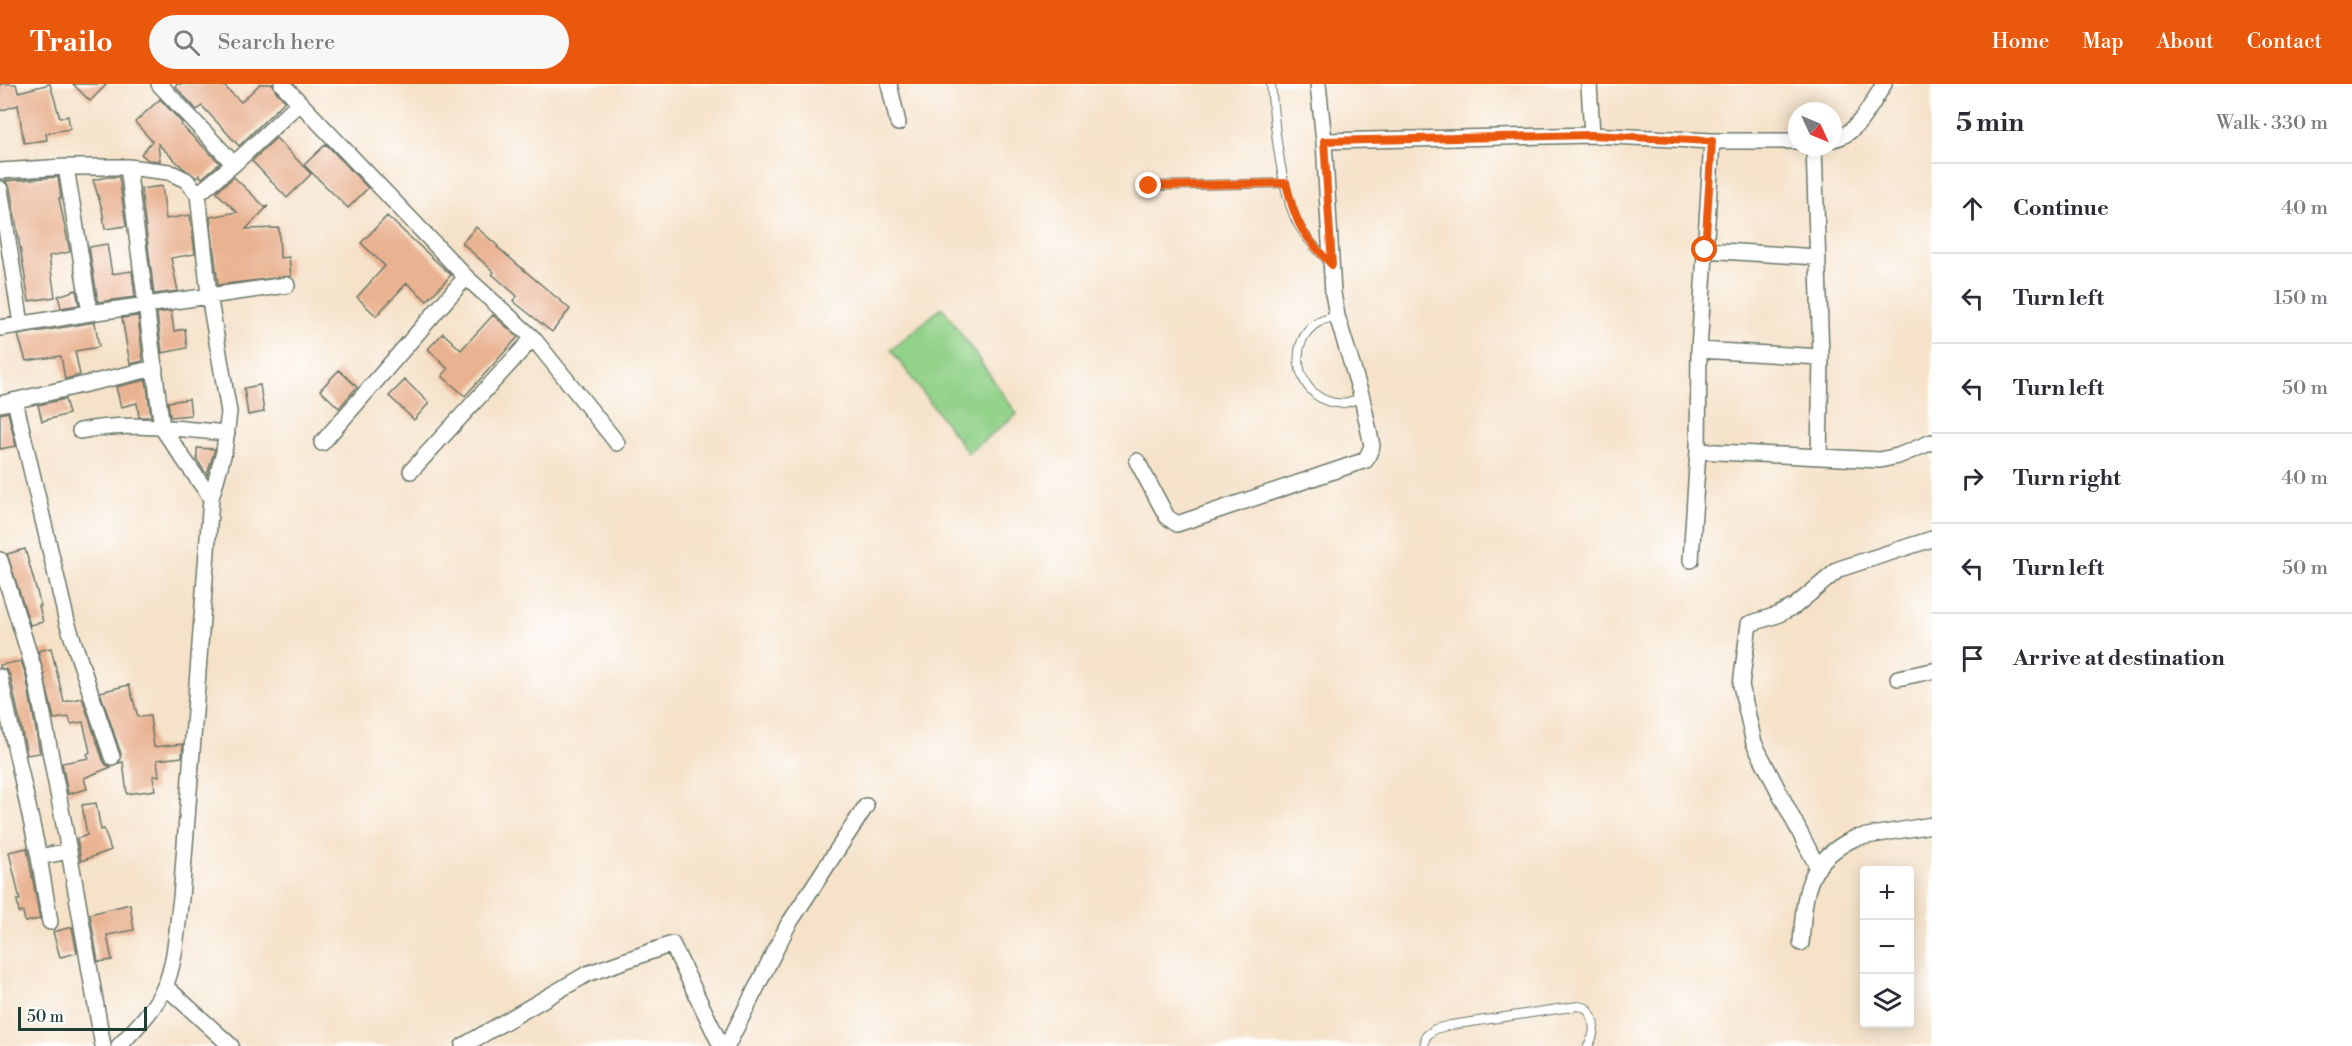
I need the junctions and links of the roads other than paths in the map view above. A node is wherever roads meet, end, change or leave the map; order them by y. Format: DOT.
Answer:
graph roads {
  1 [pos="159,84"];
  2 [pos="282,84"];
  3 [pos="890,84"];
  4 [pos="1271,84"];
  5 [pos="1318,84"];
  6 [pos="1590,84"];
  7 [pos="1884,84"];
  8 [pos="299,103"];
  9 [pos="897,123"];
  10 [pos="1592,135"];
  11 [pos="1842,137"];
  12 [pos="1324,141"];
  13 [pos="1712,141"];
  14 [pos="1788,141"];
  15 [pos="1814,156"];
  16 [pos="234,164"];
  17 [pos="66,167"];
  18 [pos="128,167"];
  19 [pos="0,171"];
  20 [pos="1286,183"];
  21 [pos="1149,186"];
  22 [pos="0,189"];
  23 [pos="198,194"];
  24 [pos="1705,250"];
  25 [pos="1818,257"];
  26 [pos="1332,265"];
  27 [pos="466,278"];
  28 [pos="287,285"];
  29 [pos="209,296"];
  30 [pos="147,305"];
  31 [pos="90,313"];
  32 [pos="1337,316"];
  33 [pos="21,324"];
  34 [pos="0,328"];
  35 [pos="533,338"];
  36 [pos="1699,350"];
  37 [pos="1821,357"];
  38 [pos="155,368"];
  39 [pos="1362,398"];
  40 [pos="8,403"];
  41 [pos="162,428"];
  42 [pos="80,431"];
  43 [pos="226,433"];
  44 [pos="1932,442"];
  45 [pos="322,443"];
  46 [pos="617,443"];
  47 [pos="1698,451"];
  48 [pos="1819,457"];
  49 [pos="1137,461"];
  50 [pos="411,471"];
  51 [pos="211,498"];
  52 [pos="1932,542"];
  53 [pos="0,560"];
  54 [pos="1691,560"];
  55 [pos="1932,672"];
  56 [pos="0,677"];
  57 [pos="1898,678"];
  58 [pos="112,757"];
  59 [pos="866,806"];
  60 [pos="1932,825"];
  61 [pos="69,850"];
  62 [pos="39,857"];
  63 [pos="1818,867"];
  64 [pos="50,922"];
  65 [pos="1801,943"];
  66 [pos="165,986"];
  67 [pos="103,1046"];
  68 [pos="119,1046"];
  69 [pos="231,1046"];
  70 [pos="463,1046"];
  71 [pos="721,1046"];
  72 [pos="728,1046"];
  73 [pos="1424,1046"];
  74 [pos="1588,1046"];
  1 -- 16 [label="street"];
  2 -- 8 [label="street"];
  3 -- 9 [label="street"];
  4 -- 20 [label="lane"];
  5 -- 12 [label="street"];
  6 -- 10 [label="street"];
  7 -- 11 [label="street"];
  8 -- 16 [label="street"];
  8 -- 27 [label="street"];
  10 -- 12 [label="street"];
  10 -- 13 [label="street"];
  12 -- 26 [label="street"];
  13 -- 14 [label="street"];
  13 -- 24 [label="street"];
  15 -- 25 [label="street"];
  16 -- 23 [label="street"];
  17 -- 18 [label="street"];
  17 -- 19 [label="street"];
  17 -- 31 [label="street"];
  18 -- 23 [label="street"];
  18 -- 30 [label="street"];
  20 -- 21 [label="lane"];
  20 -- 26 [label="lane"];
  22 -- 33 [label="street"];
  23 -- 29 [label="street"];
  24 -- 25 [label="street"];
  24 -- 36 [label="street"];
  25 -- 37 [label="street"];
  26 -- 32 [label="street"];
  27 -- 35 [label="street"];
  27 -- 45 [label="street"];
  28 -- 29 [label="street"];
  29 -- 30 [label="street"];
  29 -- 43 [label="street"];
  30 -- 31 [label="street"];
  30 -- 38 [label="street"];
  31 -- 33 [label="street"];
  32 -- 39 [label="street"];
  32 -- 39 [label="lane"];
  33 -- 34 [label="street"];
  35 -- 46 [label="street"];
  35 -- 50 [label="street"];
  36 -- 37 [label="street"];
  36 -- 47 [label="street"];
  37 -- 48 [label="street"];
  38 -- 40 [label="street"];
  38 -- 41 [label="street"];
  39 -- 49 [label="street"];
  40 -- 58 [label="street"];
  41 -- 42 [label="street"];
  41 -- 43 [label="street"];
  41 -- 51 [label="street"];
  43 -- 51 [label="street"];
  44 -- 48 [label="street"];
  47 -- 48 [label="street"];
  47 -- 54 [label="street"];
  51 -- 66 [label="street"];
  52 -- 63 [label="street"];
  53 -- 61 [label="street"];
  55 -- 57 [label="street"];
  56 -- 62 [label="street"];
  59 -- 72 [label="street"];
  60 -- 63 [label="street"];
  61 -- 62 [label="street"];
  61 -- 67 [label="street"];
  62 -- 64 [label="street"];
  63 -- 65 [label="street"];
  66 -- 68 [label="street"];
  66 -- 69 [label="street"];
  70 -- 71 [label="street"];
  73 -- 74 [label="lane"];
}
